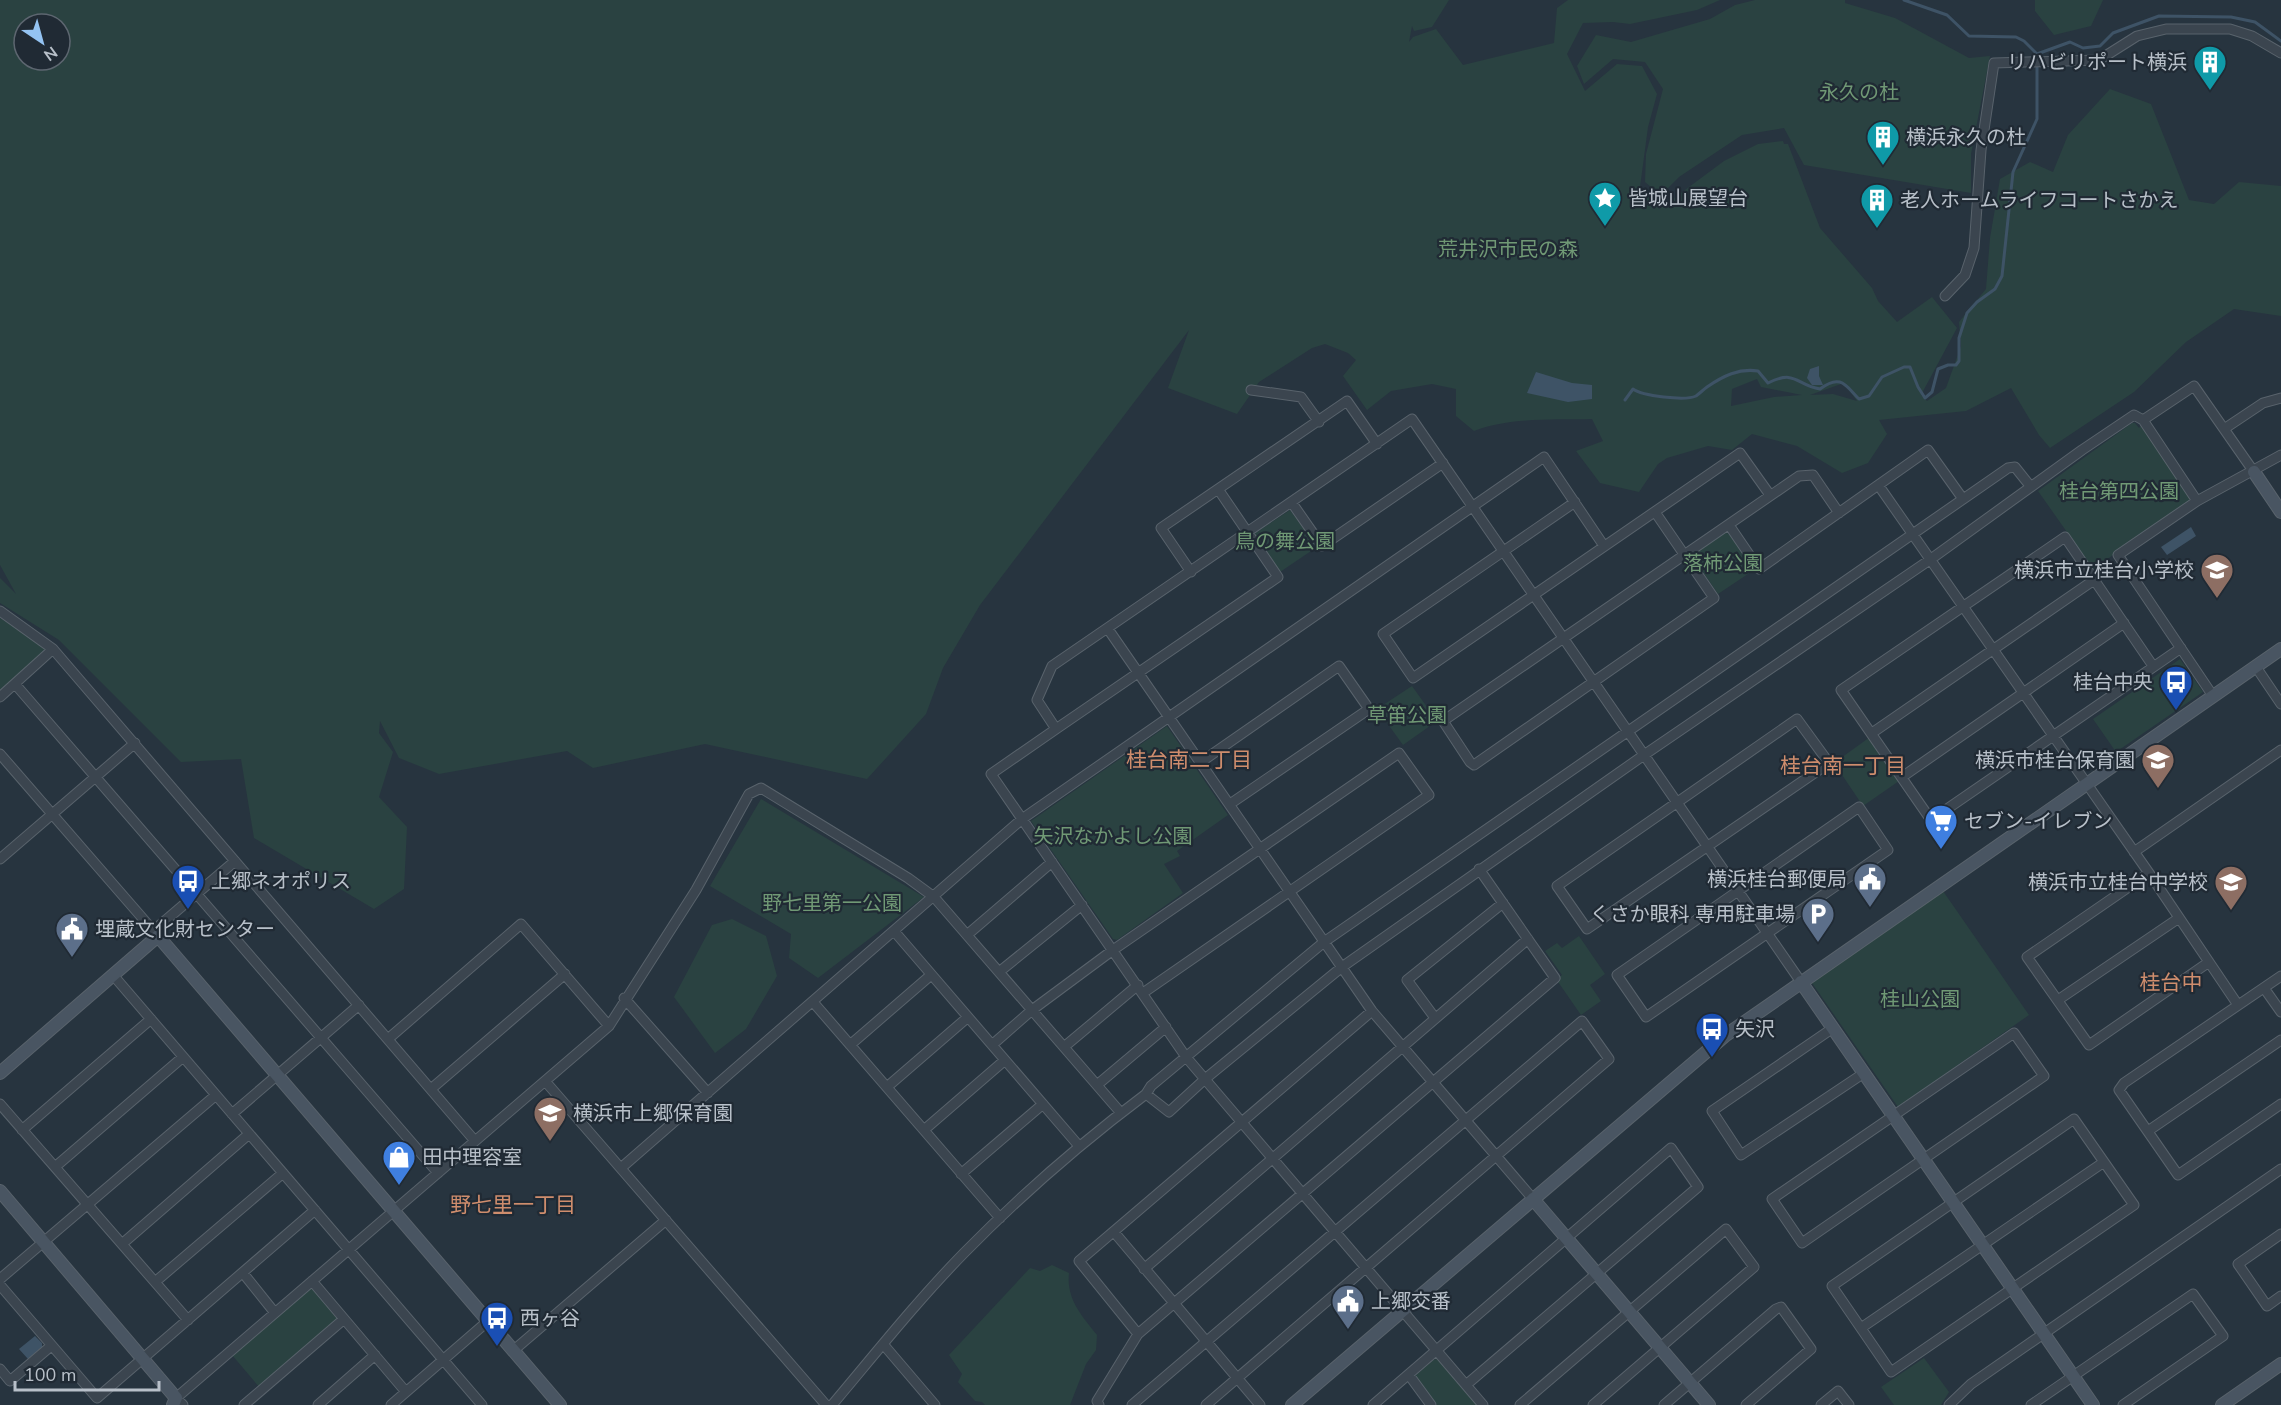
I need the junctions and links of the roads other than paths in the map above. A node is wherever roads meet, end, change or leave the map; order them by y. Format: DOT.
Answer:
graph roads {
  1 [pos="2281,53"];
  2 [pos="1944,296"];
  3 [pos="1251,390"];
  4 [pos="2281,398"];
  5 [pos="2143,420"];
  6 [pos="1318,422"];
  7 [pos="2224,429"];
  8 [pos="1377,444"];
  9 [pos="2281,455"];
  10 [pos="1443,463"];
  11 [pos="2254,472"];
  12 [pos="1879,486"];
  13 [pos="2031,488"];
  14 [pos="1218,489"];
  15 [pos="1770,495"];
  16 [pos="1963,499"];
  17 [pos="2198,501"];
  18 [pos="1575,502"];
  19 [pos="1292,503"];
  20 [pos="1473,507"];
  21 [pos="1655,512"];
  22 [pos="2281,512"];
  23 [pos="1839,513"];
  24 [pos="1729,525"];
  25 [pos="1249,533"];
  26 [pos="1913,533"];
  27 [pos="1604,546"];
  28 [pos="1504,552"];
  29 [pos="1685,556"];
  30 [pos="1931,559"];
  31 [pos="1191,572"];
  32 [pos="2094,580"];
  33 [pos="1534,595"];
  34 [pos="1963,605"];
  35 [pos="0,611"];
  36 [pos="2124,623"];
  37 [pos="1108,629"];
  38 [pos="1564,638"];
  39 [pos="1994,648"];
  40 [pos="2181,648"];
  41 [pos="53,649"];
  42 [pos="2281,649"];
  43 [pos="2153,666"];
  44 [pos="2256,667"];
  45 [pos="1139,673"];
  46 [pos="1595,682"];
  47 [pos="15,684"];
  48 [pos="2024,692"];
  49 [pos="2213,696"];
  50 [pos="0,697"];
  51 [pos="2281,704"];
  52 [pos="1170,716"];
  53 [pos="1056,729"];
  54 [pos="1628,730"];
  55 [pos="1872,733"];
  56 [pos="2054,737"];
  57 [pos="135,743"];
  58 [pos="2281,750"];
  59 [pos="0,754"];
  60 [pos="1644,755"];
  61 [pos="1201,762"];
  62 [pos="96,776"];
  63 [pos="1902,777"];
  64 [pos="2086,784"];
  65 [pos="1678,803"];
  66 [pos="1230,804"];
  67 [pos="51,815"];
  68 [pos="1022,819"];
  69 [pos="1707,846"];
  70 [pos="1259,849"];
  71 [pos="2134,852"];
  72 [pos="2,853"];
  73 [pos="235,861"];
  74 [pos="1052,862"];
  75 [pos="1479,869"];
  76 [pos="2149,873"];
  77 [pos="1737,889"];
  78 [pos="1290,891"];
  79 [pos="196,894"];
  80 [pos="934,897"];
  81 [pos="1503,903"];
  82 [pos="1082,905"];
  83 [pos="2179,918"];
  84 [pos="894,931"];
  85 [pos="1767,933"];
  86 [pos="156,934"];
  87 [pos="967,935"];
  88 [pos="1527,939"];
  89 [pos="1324,942"];
  90 [pos="1113,950"];
  91 [pos="2209,962"];
  92 [pos="1342,967"];
  93 [pos="999,972"];
  94 [pos="565,974"];
  95 [pos="113,975"];
  96 [pos="931,975"];
  97 [pos="2281,976"];
  98 [pos="1801,982"];
  99 [pos="2264,988"];
  100 [pos="1140,989"];
  101 [pos="624,998"];
  102 [pos="2058,1000"];
  103 [pos="813,1002"];
  104 [pos="359,1005"];
  105 [pos="2238,1005"];
  106 [pos="1032,1010"];
  107 [pos="1372,1011"];
  108 [pos="2281,1012"];
  109 [pos="968,1017"];
  110 [pos="1436,1018"];
  111 [pos="151,1019"];
  112 [pos="609,1026"];
  113 [pos="1166,1027"];
  114 [pos="1833,1028"];
  115 [pos="321,1038"];
  116 [pos="388,1039"];
  117 [pos="2281,1040"];
  118 [pos="850,1045"];
  119 [pos="992,1045"];
  120 [pos="1064,1047"];
  121 [pos="1403,1047"];
  122 [pos="183,1057"];
  123 [pos="1186,1057"];
  124 [pos="1005,1060"];
  125 [pos="1864,1072"];
  126 [pos="0,1073"];
  127 [pos="277,1076"];
  128 [pos="1205,1079"];
  129 [pos="545,1081"];
  130 [pos="1433,1082"];
  131 [pos="1097,1085"];
  132 [pos="887,1087"];
  133 [pos="431,1089"];
  134 [pos="708,1093"];
  135 [pos="1146,1094"];
  136 [pos="216,1095"];
  137 [pos="0,1104"];
  138 [pos="1043,1104"];
  139 [pos="2281,1104"];
  140 [pos="1121,1113"];
  141 [pos="232,1114"];
  142 [pos="1893,1116"];
  143 [pos="1466,1120"];
  144 [pos="1241,1123"];
  145 [pos="22,1130"];
  146 [pos="924,1130"];
  147 [pos="2148,1131"];
  148 [pos="249,1134"];
  149 [pos="475,1141"];
  150 [pos="1079,1146"];
  151 [pos="1497,1157"];
  152 [pos="1272,1159"];
  153 [pos="1923,1159"];
  154 [pos="2104,1162"];
  155 [pos="55,1167"];
  156 [pos="621,1168"];
  157 [pos="2281,1169"];
  158 [pos="283,1173"];
  159 [pos="438,1173"];
  160 [pos="961,1174"];
  161 [pos="0,1191"];
  162 [pos="1302,1194"];
  163 [pos="1533,1199"];
  164 [pos="1953,1203"];
  165 [pos="87,1204"];
  166 [pos="315,1210"];
  167 [pos="394,1211"];
  168 [pos="1000,1218"];
  169 [pos="666,1220"];
  170 [pos="1114,1232"];
  171 [pos="1335,1232"];
  172 [pos="2281,1234"];
  173 [pos="1566,1238"];
  174 [pos="43,1242"];
  175 [pos="122,1244"];
  176 [pos="1983,1245"];
  177 [pos="348,1250"];
  178 [pos="1144,1269"];
  179 [pos="1365,1269"];
  180 [pos="243,1273"];
  181 [pos="1596,1273"];
  182 [pos="0,1279"];
  183 [pos="312,1281"];
  184 [pos="155,1282"];
  185 [pos="0,1285"];
  186 [pos="2013,1289"];
  187 [pos="2281,1296"];
  188 [pos="1173,1304"];
  189 [pos="1402,1311"];
  190 [pos="1629,1312"];
  191 [pos="275,1313"];
  192 [pos="344,1319"];
  193 [pos="188,1320"];
  194 [pos="488,1321"];
  195 [pos="1861,1328"];
  196 [pos="1138,1334"];
  197 [pos="2043,1334"];
  198 [pos="1207,1341"];
  199 [pos="883,1344"];
  200 [pos="51,1346"];
  201 [pos="1660,1348"];
  202 [pos="513,1350"];
  203 [pos="1436,1351"];
  204 [pos="375,1355"];
  205 [pos="142,1360"];
  206 [pos="443,1360"];
  207 [pos="2280,1367"];
  208 [pos="0,1369"];
  209 [pos="1409,1375"];
  210 [pos="2073,1376"];
  211 [pos="1238,1378"];
  212 [pos="1690,1383"];
  213 [pos="1466,1385"];
  214 [pos="406,1392"];
  215 [pos="177,1403"];
  216 [pos="476,1403"];
  217 [pos="244,1405"];
  218 [pos="318,1405"];
  219 [pos="391,1405"];
  220 [pos="560,1405"];
  221 [pos="826,1405"];
  222 [pos="832,1405"];
  223 [pos="935,1405"];
  224 [pos="1100,1405"];
  225 [pos="1132,1405"];
  226 [pos="1206,1405"];
  227 [pos="1260,1405"];
  228 [pos="1292,1405"];
  229 [pos="1373,1405"];
  230 [pos="1431,1405"];
  231 [pos="1483,1405"];
  232 [pos="1520,1405"];
  233 [pos="1593,1405"];
  234 [pos="1664,1405"];
  235 [pos="1709,1405"];
  236 [pos="1746,1405"];
  237 [pos="1821,1405"];
  238 [pos="1849,1405"];
  239 [pos="1949,1405"];
  240 [pos="2031,1405"];
  241 [pos="2092,1405"];
  242 [pos="2123,1405"];
  243 [pos="2222,1405"];
  1 -- 2 [label="street"];
  3 -- 6 [label="street"];
  4 -- 7 [label="street"];
  5 -- 7 [label="street"];
  5 -- 13 [label="street"];
  5 -- 17 [label="street"];
  6 -- 8 [label="street"];
  6 -- 14 [label="street"];
  7 -- 11 [label="street"];
  8 -- 10 [label="street"];
  8 -- 19 [label="street"];
  9 -- 11 [label="street"];
  10 -- 19 [label="street"];
  10 -- 20 [label="street"];
  11 -- 17 [label="street"];
  11 -- 22 [label="street"];
  12 -- 16 [label="street"];
  12 -- 23 [label="street"];
  12 -- 26 [label="street"];
  13 -- 16 [label="street"];
  13 -- 30 [label="street"];
  14 -- 25 [label="street"];
  14 -- 31 [label="street"];
  15 -- 21 [label="street"];
  15 -- 23 [label="street"];
  15 -- 24 [label="street"];
  16 -- 26 [label="street"];
  17 -- 40 [label="street"];
  18 -- 20 [label="street"];
  18 -- 27 [label="street"];
  18 -- 28 [label="street"];
  19 -- 25 [label="street"];
  20 -- 28 [label="street"];
  20 -- 52 [label="street"];
  21 -- 27 [label="street"];
  21 -- 29 [label="street"];
  23 -- 24 [label="street"];
  24 -- 29 [label="street"];
  25 -- 31 [label="street"];
  25 -- 45 [label="street"];
  26 -- 30 [label="street"];
  26 -- 54 [label="street"];
  27 -- 33 [label="street"];
  28 -- 33 [label="street"];
  28 -- 33 [label="street"];
  29 -- 38 [label="street"];
  29 -- 46 [label="street"];
  30 -- 34 [label="street"];
  30 -- 60 [label="street"];
  31 -- 37 [label="street"];
  32 -- 34 [label="street"];
  32 -- 36 [label="street"];
  32 -- 39 [label="street"];
  33 -- 38 [label="street"];
  34 -- 39 [label="street"];
  34 -- 55 [label="street"];
  35 -- 41 [label="street"];
  36 -- 43 [label="street"];
  36 -- 48 [label="street"];
  37 -- 45 [label="street"];
  37 -- 53 [label="street"];
  38 -- 46 [label="street"];
  38 -- 46 [label="street"];
  39 -- 48 [label="street"];
  39 -- 55 [label="street"];
  40 -- 43 [label="street"];
  40 -- 49 [label="street"];
  41 -- 47 [label="street"];
  41 -- 57 [label="street"];
  42 -- 44 [label="street"];
  43 -- 56 [label="street"];
  44 -- 49 [label="street"];
  44 -- 51 [label="street"];
  45 -- 52 [label="street"];
  45 -- 53 [label="street"];
  46 -- 54 [label="street"];
  47 -- 50 [label="street"];
  47 -- 62 [label="street"];
  48 -- 56 [label="street"];
  48 -- 63 [label="street"];
  49 -- 64 [label="street"];
  52 -- 61 [label="street"];
  52 -- 68 [label="street"];
  53 -- 68 [label="street"];
  54 -- 60 [label="street"];
  54 -- 89 [label="street"];
  55 -- 63 [label="street"];
  56 -- 63 [label="street"];
  56 -- 64 [label="street"];
  57 -- 62 [label="street"];
  57 -- 73 [label="street"];
  58 -- 71 [label="street"];
  59 -- 67 [label="street"];
  60 -- 65 [label="street"];
  60 -- 75 [label="street"];
  61 -- 66 [label="street"];
  61 -- 66 [label="street"];
  62 -- 67 [label="street"];
  62 -- 79 [label="street"];
  64 -- 71 [label="street"];
  64 -- 98 [label="street"];
  65 -- 69 [label="street"];
  65 -- 69 [label="street"];
  65 -- 69 [label="street"];
  66 -- 70 [label="street"];
  67 -- 72 [label="street"];
  67 -- 86 [label="street"];
  68 -- 74 [label="street"];
  68 -- 80 [label="street"];
  69 -- 77 [label="street"];
  70 -- 78 [label="street"];
  70 -- 78 [label="street"];
  70 -- 90 [label="street"];
  71 -- 76 [label="street"];
  73 -- 79 [label="street"];
  73 -- 104 [label="street"];
  74 -- 82 [label="street"];
  74 -- 87 [label="street"];
  75 -- 81 [label="street"];
  75 -- 92 [label="street"];
  76 -- 83 [label="street"];
  76 -- 102 [label="street"];
  77 -- 85 [label="street"];
  77 -- 85 [label="street"];
  77 -- 85 [label="street"];
  78 -- 89 [label="street"];
  78 -- 100 [label="street"];
  79 -- 86 [label="street"];
  79 -- 115 [label="street"];
  80 -- 84 [label="street"];
  80 -- 87 [label="street"];
  80 -- 101 [label="street"];
  81 -- 88 [label="street"];
  81 -- 110 [label="street"];
  82 -- 90 [label="street"];
  82 -- 93 [label="street"];
  83 -- 91 [label="street"];
  83 -- 102 [label="street"];
  84 -- 96 [label="street"];
  84 -- 103 [label="street"];
  85 -- 98 [label="street"];
  86 -- 95 [label="street"];
  86 -- 127 [label="street"];
  87 -- 93 [label="street"];
  88 -- 110 [label="street"];
  88 -- 130 [label="street"];
  89 -- 92 [label="street"];
  89 -- 123 [label="street"];
  90 -- 100 [label="street"];
  90 -- 106 [label="street"];
  91 -- 102 [label="street"];
  91 -- 105 [label="street"];
  92 -- 107 [label="street"];
  92 -- 128 [label="street"];
  93 -- 106 [label="street"];
  94 -- 112 [label="street"];
  94 -- 116 [label="street"];
  94 -- 133 [label="street"];
  95 -- 111 [label="street"];
  95 -- 126 [label="street"];
  96 -- 109 [label="street"];
  96 -- 118 [label="street"];
  97 -- 99 [label="street"];
  98 -- 114 [label="street"];
  98 -- 163 [label="street"];
  99 -- 105 [label="street"];
  99 -- 108 [label="street"];
  100 -- 113 [label="street"];
  100 -- 120 [label="street"];
  101 -- 112 [label="street"];
  101 -- 134 [label="street"];
  103 -- 118 [label="street"];
  103 -- 134 [label="street"];
  104 -- 115 [label="street"];
  104 -- 116 [label="street"];
  105 -- 147 [label="street"];
  106 -- 119 [label="street"];
  106 -- 120 [label="street"];
  107 -- 121 [label="street"];
  107 -- 144 [label="street"];
  109 -- 119 [label="street"];
  109 -- 132 [label="street"];
  110 -- 121 [label="street"];
  111 -- 122 [label="street"];
  111 -- 145 [label="street"];
  112 -- 129 [label="street"];
  113 -- 123 [label="street"];
  113 -- 131 [label="street"];
  114 -- 125 [label="street"];
  114 -- 125 [label="street"];
  115 -- 127 [label="street"];
  115 -- 159 [label="street"];
  116 -- 133 [label="street"];
  117 -- 147 [label="street"];
  118 -- 132 [label="street"];
  119 -- 124 [label="street"];
  120 -- 131 [label="street"];
  121 -- 130 [label="street"];
  121 -- 152 [label="street"];
  122 -- 136 [label="street"];
  122 -- 155 [label="street"];
  123 -- 128 [label="street"];
  123 -- 135 [label="street"];
  124 -- 138 [label="street"];
  124 -- 146 [label="street"];
  125 -- 142 [label="street"];
  127 -- 141 [label="street"];
  127 -- 167 [label="street"];
  128 -- 135 [label="street"];
  128 -- 144 [label="street"];
  129 -- 149 [label="street"];
  129 -- 156 [label="street"];
  130 -- 143 [label="street"];
  130 -- 162 [label="street"];
  131 -- 140 [label="street"];
  132 -- 146 [label="street"];
  133 -- 149 [label="street"];
  134 -- 156 [label="street"];
  135 -- 140 [label="street"];
  136 -- 141 [label="street"];
  136 -- 165 [label="street"];
  137 -- 145 [label="street"];
  138 -- 150 [label="street"];
  138 -- 160 [label="street"];
  139 -- 147 [label="street"];
  140 -- 150 [label="street"];
  141 -- 148 [label="street"];
  142 -- 153 [label="street"];
  142 -- 153 [label="street"];
  142 -- 153 [label="street"];
  143 -- 151 [label="street"];
  143 -- 151 [label="street"];
  143 -- 171 [label="street"];
  144 -- 152 [label="street"];
  144 -- 170 [label="street"];
  145 -- 155 [label="street"];
  146 -- 160 [label="street"];
  148 -- 158 [label="street"];
  148 -- 175 [label="street"];
  149 -- 159 [label="street"];
  150 -- 168 [label="street"];
  151 -- 163 [label="street"];
  151 -- 179 [label="street"];
  152 -- 162 [label="street"];
  152 -- 178 [label="street"];
  153 -- 164 [label="street"];
  154 -- 164 [label="street"];
  154 -- 176 [label="street"];
  154 -- 186 [label="street"];
  155 -- 165 [label="street"];
  156 -- 169 [label="street"];
  157 -- 197 [label="street"];
  158 -- 166 [label="street"];
  158 -- 184 [label="street"];
  159 -- 167 [label="street"];
  160 -- 168 [label="street"];
  161 -- 174 [label="street"];
  162 -- 171 [label="street"];
  162 -- 188 [label="street"];
  163 -- 173 [label="street"];
  163 -- 189 [label="street"];
  164 -- 176 [label="street"];
  164 -- 195 [label="street"];
  165 -- 174 [label="street"];
  165 -- 175 [label="street"];
  166 -- 177 [label="street"];
  166 -- 180 [label="street"];
  167 -- 177 [label="street"];
  167 -- 194 [label="street"];
  168 -- 199 [label="street"];
  169 -- 202 [label="street"];
  169 -- 221 [label="street"];
  170 -- 178 [label="street"];
  170 -- 196 [label="street"];
  171 -- 179 [label="street"];
  171 -- 198 [label="street"];
  172 -- 187 [label="street"];
  173 -- 181 [label="street"];
  173 -- 181 [label="street"];
  173 -- 203 [label="street"];
  174 -- 182 [label="street"];
  174 -- 205 [label="street"];
  175 -- 184 [label="street"];
  176 -- 186 [label="street"];
  176 -- 195 [label="street"];
  177 -- 183 [label="street"];
  177 -- 206 [label="street"];
  178 -- 188 [label="street"];
  179 -- 189 [label="street"];
  179 -- 211 [label="street"];
  180 -- 191 [label="street"];
  180 -- 193 [label="street"];
  181 -- 190 [label="street"];
  181 -- 213 [label="street"];
  183 -- 191 [label="street"];
  183 -- 192 [label="street"];
  184 -- 193 [label="street"];
  185 -- 200 [label="street"];
  186 -- 195 [label="street"];
  186 -- 197 [label="street"];
  188 -- 196 [label="street"];
  188 -- 198 [label="street"];
  189 -- 203 [label="street"];
  189 -- 228 [label="street"];
  190 -- 201 [label="street"];
  190 -- 201 [label="street"];
  190 -- 232 [label="street"];
  191 -- 215 [label="street"];
  192 -- 204 [label="street"];
  192 -- 217 [label="street"];
  193 -- 205 [label="street"];
  194 -- 202 [label="street"];
  194 -- 206 [label="street"];
  196 -- 224 [label="street"];
  197 -- 210 [label="street"];
  197 -- 239 [label="street"];
  198 -- 211 [label="street"];
  198 -- 225 [label="street"];
  199 -- 222 [label="street"];
  199 -- 223 [label="street"];
  200 -- 205 [label="street"];
  200 -- 208 [label="street"];
  201 -- 212 [label="street"];
  201 -- 233 [label="street"];
  202 -- 220 [label="street"];
  203 -- 209 [label="street"];
  203 -- 213 [label="street"];
  204 -- 214 [label="street"];
  204 -- 218 [label="street"];
  205 -- 215 [label="street"];
  206 -- 214 [label="street"];
  206 -- 216 [label="street"];
  207 -- 243 [label="street"];
  209 -- 229 [label="street"];
  209 -- 230 [label="street"];
  210 -- 240 [label="street"];
  210 -- 241 [label="street"];
  210 -- 242 [label="street"];
  211 -- 226 [label="street"];
  211 -- 227 [label="street"];
  212 -- 234 [label="street"];
  212 -- 235 [label="street"];
  212 -- 236 [label="street"];
  213 -- 231 [label="street"];
  214 -- 219 [label="street"];
  237 -- 238 [label="street"];
}
